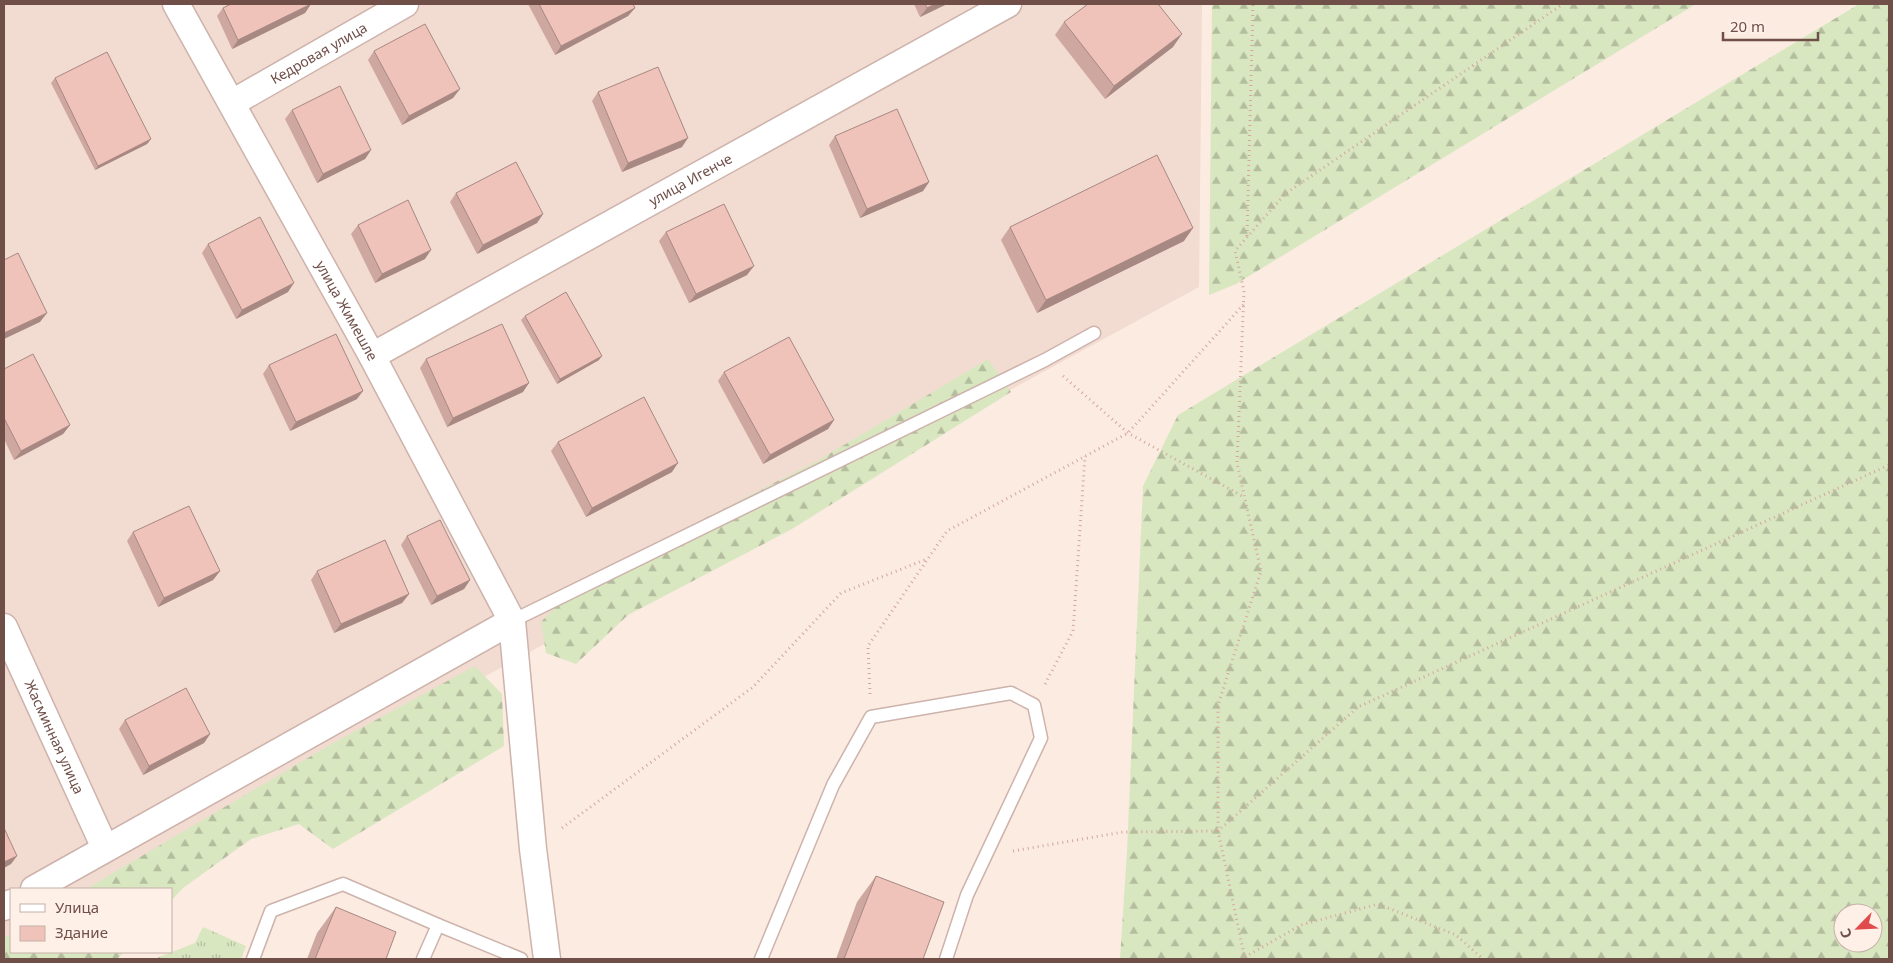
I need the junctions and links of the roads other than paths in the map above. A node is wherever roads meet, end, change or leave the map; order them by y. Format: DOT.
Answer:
graph roads {
  1 [pos="176,4"];
  2 [pos="1008,4"];
  3 [pos="400,5"];
  4 [pos="232,103"];
  5 [pos="1094,333"];
  6 [pos="372,356"];
  7 [pos="512,621"];
  8 [pos="4,627"];
  9 [pos="105,848"];
  10 [pos="36,888"];
  11 [pos="438,925"];
  12 [pos="253,959"];
  13 [pos="423,959"];
  14 [pos="521,959"];
  15 [pos="547,959"];
  16 [pos="761,959"];
  17 [pos="946,959"];
  1 -- 4 [label="street, улица Жимешле"];
  2 -- 6 [label="street, улица Игенче"];
  3 -- 4 [label="street, Кедровая улица"];
  4 -- 6 [label="street, улица Жимешле"];
  5 -- 7 [label="lane"];
  6 -- 7 [label="street, улица Жимешле"];
  7 -- 9 [label="street"];
  7 -- 15 [label="street"];
  8 -- 9 [label="street, Жасминная улица"];
  9 -- 10 [label="street"];
  11 -- 12 [label="lane"];
  11 -- 13 [label="lane"];
  11 -- 14 [label="lane"];
  16 -- 17 [label="lane"];
}
